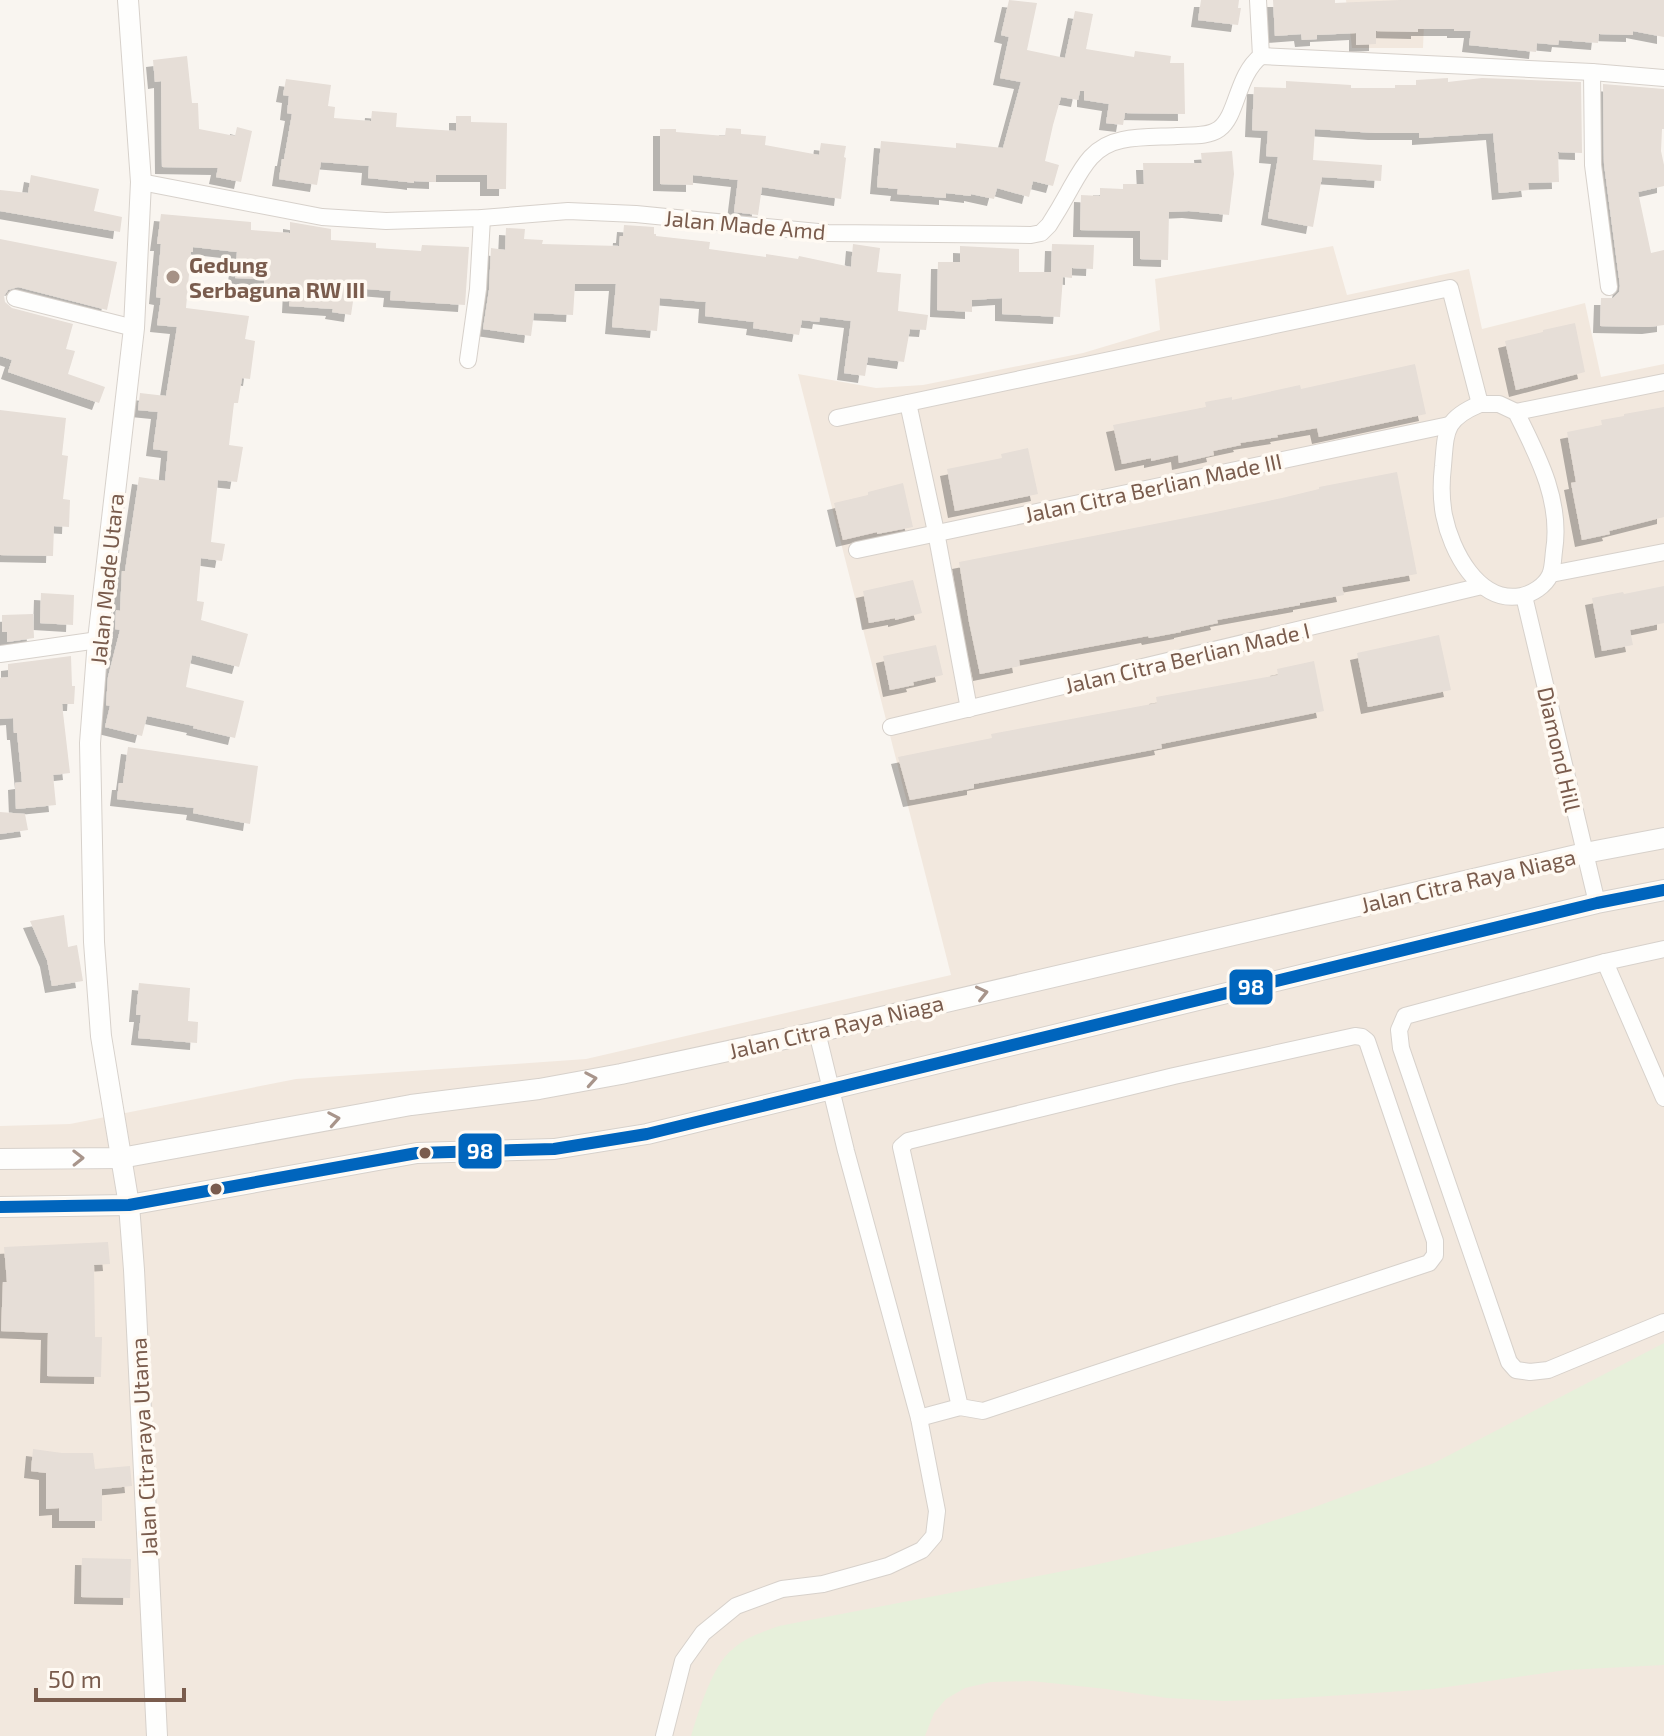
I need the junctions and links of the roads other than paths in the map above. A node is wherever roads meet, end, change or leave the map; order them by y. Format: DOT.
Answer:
graph roads {
  1 [pos="128,0"];
  2 [pos="1258,0"];
  3 [pos="1261,56"];
  4 [pos="1592,72"];
  5 [pos="1664,78"];
  6 [pos="141,182"];
  7 [pos="482,218"];
  8 [pos="1609,287"];
  9 [pos="15,298"];
  10 [pos="134,328"];
  11 [pos="468,360"];
  12 [pos="1664,382"];
  13 [pos="908,403"];
  14 [pos="1480,404"];
  15 [pos="1516,412"];
  16 [pos="837,418"];
  17 [pos="1449,425"];
  18 [pos="936,532"];
  19 [pos="857,550"];
  20 [pos="1664,552"];
  21 [pos="1551,574"];
  22 [pos="1482,586"];
  23 [pos="1524,596"];
  24 [pos="98,640"];
  25 [pos="0,654"];
  26 [pos="969,709"];
  27 [pos="891,727"];
  28 [pos="1664,838"];
  29 [pos="1585,853"];
  30 [pos="1664,890"];
  31 [pos="1597,903"];
  32 [pos="1664,949"];
  33 [pos="1605,962"];
  34 [pos="817,1032"];
  35 [pos="832,1089"];
  36 [pos="1664,1098"];
  37 [pos="121,1158"];
  38 [pos="0,1159"];
  39 [pos="129,1205"];
  40 [pos="0,1207"];
  41 [pos="1664,1322"];
  42 [pos="960,1407"];
  43 [pos="919,1418"];
  44 [pos="157,1736"];
  45 [pos="664,1736"];
  1 -- 6 [label="street, Jalan Made Utara"];
  2 -- 3 [label="street"];
  3 -- 4 [label="street"];
  3 -- 7 [label="street, Jalan Made Amd"];
  4 -- 5 [label="street"];
  4 -- 8 [label="street"];
  6 -- 7 [label="street, Jalan Made Amd"];
  6 -- 10 [label="street, Jalan Made Utara"];
  7 -- 11 [label="street"];
  9 -- 10 [label="street"];
  10 -- 24 [label="street, Jalan Made Utara"];
  12 -- 15 [label="street"];
  13 -- 14 [label="street"];
  13 -- 16 [label="street"];
  13 -- 18 [label="street"];
  14 -- 15 [label="street"];
  14 -- 17 [label="street"];
  15 -- 21 [label="street"];
  17 -- 18 [label="street, Jalan Citra Berlian Made III"];
  17 -- 22 [label="street"];
  18 -- 19 [label="street, Jalan Citra Berlian Made III"];
  18 -- 26 [label="street"];
  20 -- 21 [label="street"];
  21 -- 23 [label="street"];
  22 -- 23 [label="street"];
  22 -- 26 [label="street, Jalan Citra Berlian Made I"];
  23 -- 29 [label="street, Diamond Hill"];
  24 -- 25 [label="street"];
  24 -- 37 [label="street, Jalan Made Utara"];
  26 -- 27 [label="street, Jalan Citra Berlian Made I"];
  28 -- 29 [label="street, Jalan Citra Raya Niaga"];
  29 -- 31 [label="street, Diamond Hill"];
  34 -- 29 [label="street, Jalan Citra Raya Niaga, one-way"];
  30 -- 31 [label="street"];
  31 -- 35 [label="street"];
  32 -- 33 [label="street"];
  33 -- 36 [label="street"];
  33 -- 41 [label="street"];
  34 -- 35 [label="street"];
  37 -- 34 [label="street, Jalan Citra Raya Niaga, one-way"];
  35 -- 39 [label="street"];
  35 -- 43 [label="street"];
  38 -- 37 [label="street, Jalan Citra Raya Niaga, one-way"];
  37 -- 39 [label="street, Jalan Citraraya Utama"];
  39 -- 40 [label="street"];
  39 -- 44 [label="street, Jalan Citraraya Utama"];
  42 -- 42 [label="street"];
  42 -- 43 [label="street"];
  43 -- 45 [label="street"];
}
